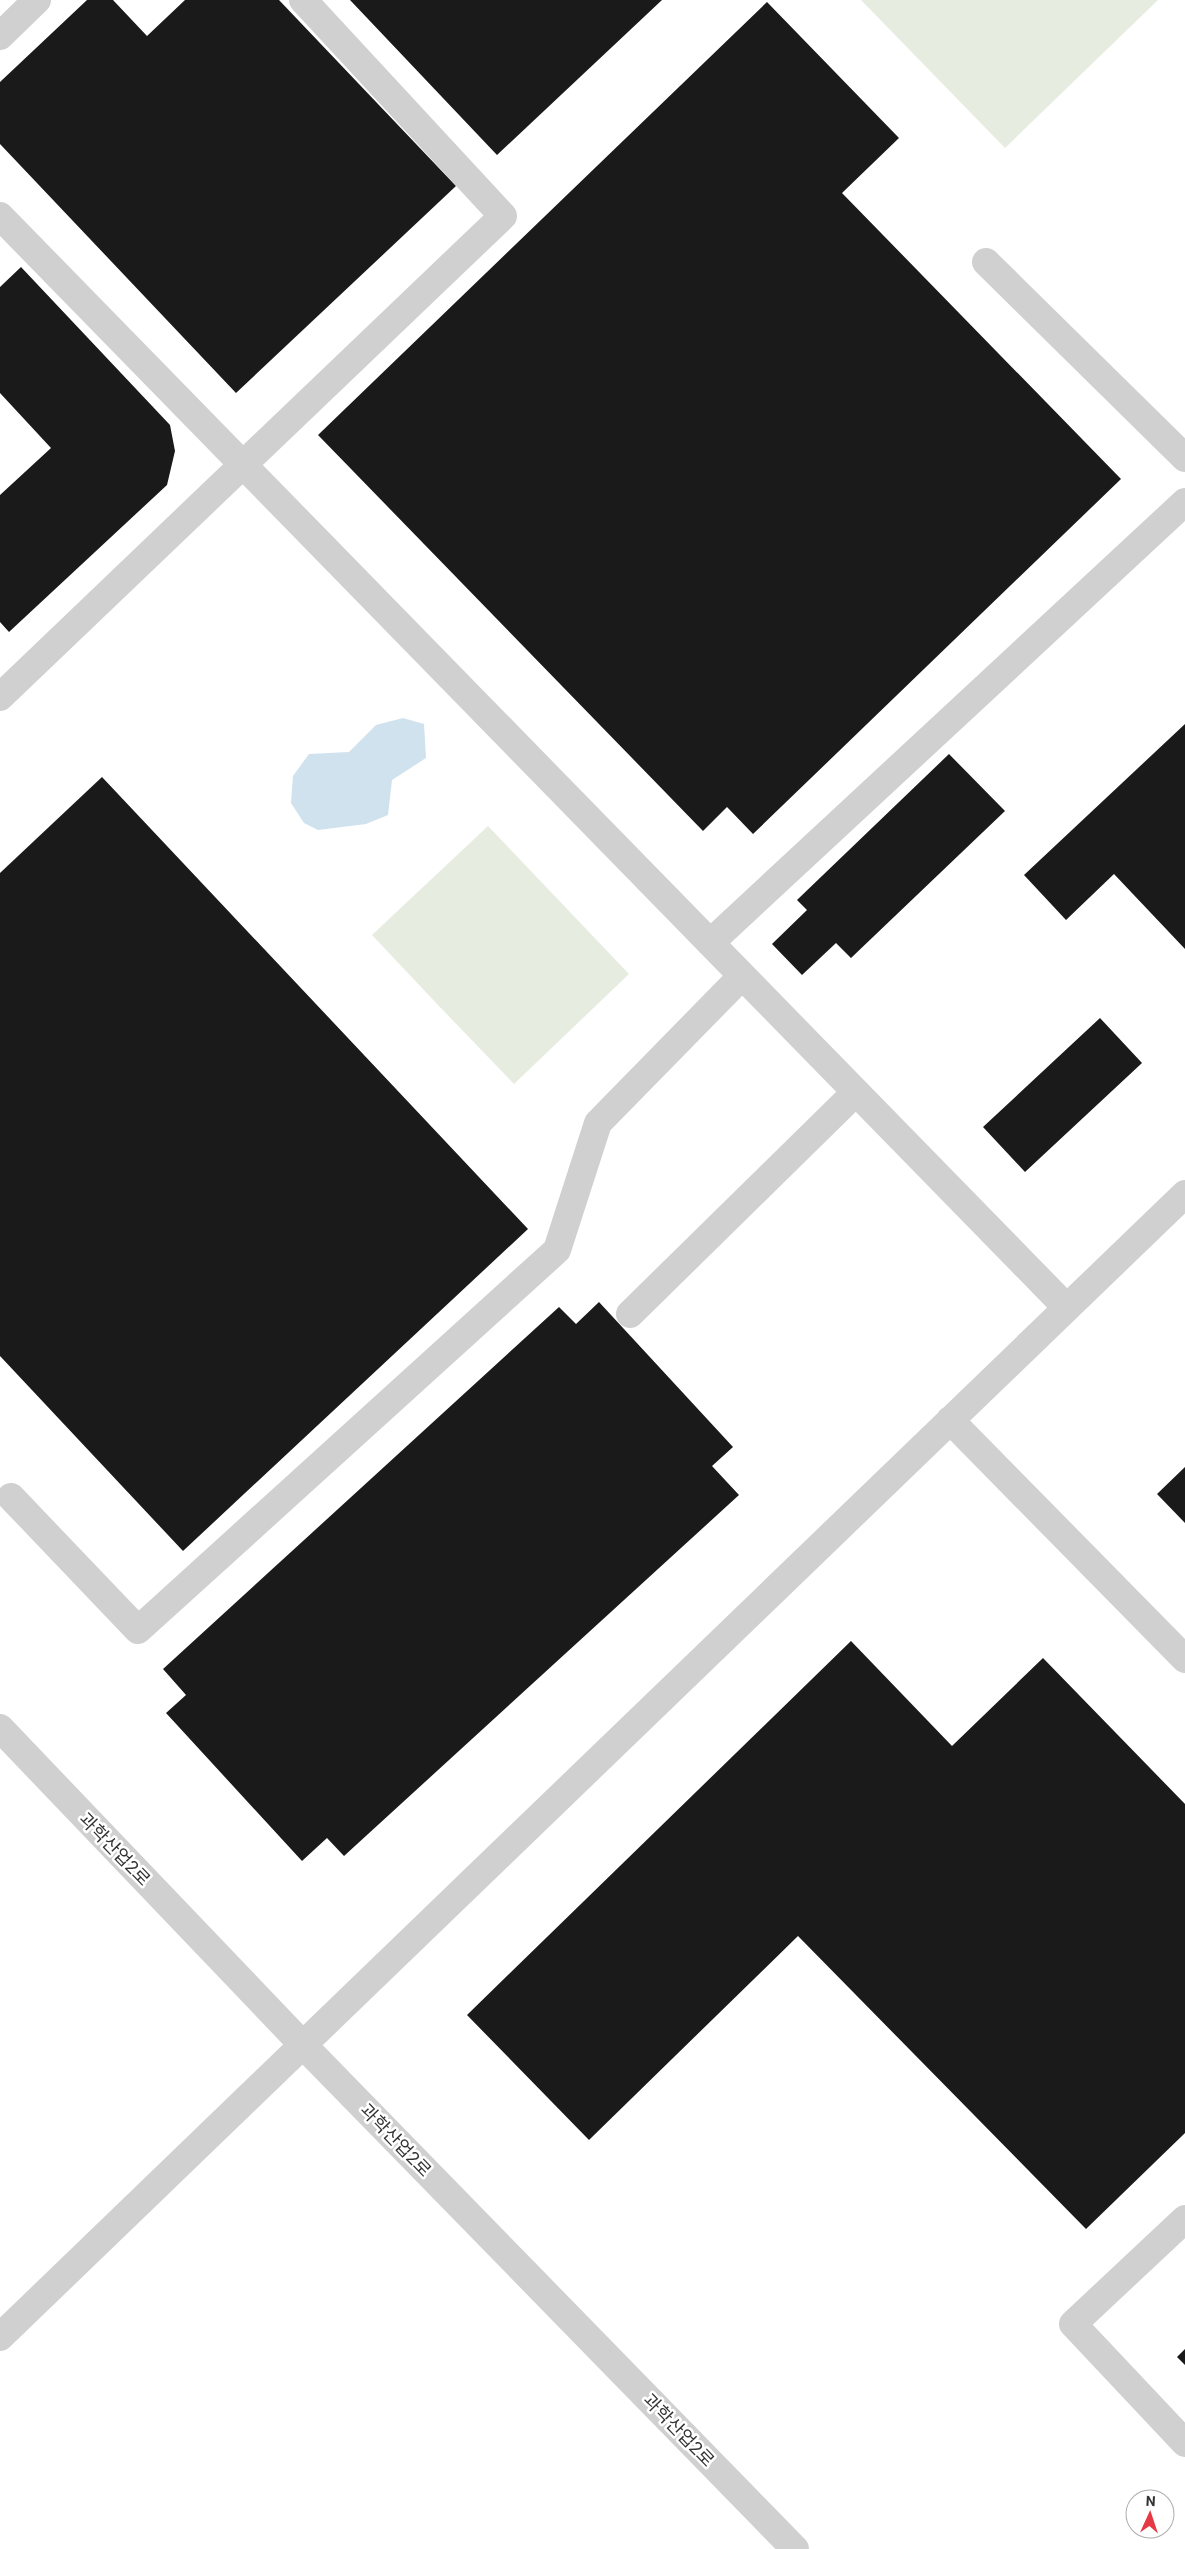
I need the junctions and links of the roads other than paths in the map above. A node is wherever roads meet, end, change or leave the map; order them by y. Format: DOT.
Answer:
graph roads {
  1 [pos="38,0"];
  2 [pos="302,0"];
  3 [pos="0,36"];
  4 [pos="0,216"];
  5 [pos="986,262"];
  6 [pos="1185,458"];
  7 [pos="243,465"];
  8 [pos="1185,502"];
  9 [pos="0,697"];
  10 [pos="710,943"];
  11 [pos="742,976"];
  12 [pos="856,1092"];
  13 [pos="1185,1194"];
  14 [pos="1067,1308"];
  15 [pos="630,1314"];
  16 [pos="950,1420"];
  17 [pos="11,1497"];
  18 [pos="1185,1659"];
  19 [pos="0,1728"];
  20 [pos="303,2045"];
  21 [pos="1185,2219"];
  22 [pos="0,2337"];
  23 [pos="1185,2443"];
  24 [pos="796,2549"];
  1 -- 3 [label="street"];
  2 -- 7 [label="street"];
  4 -- 7 [label="street"];
  5 -- 6 [label="street"];
  7 -- 9 [label="street"];
  7 -- 10 [label="street"];
  8 -- 10 [label="street"];
  10 -- 11 [label="street"];
  11 -- 12 [label="street"];
  11 -- 17 [label="street"];
  12 -- 14 [label="street"];
  12 -- 15 [label="street"];
  13 -- 14 [label="street"];
  14 -- 16 [label="street"];
  16 -- 18 [label="street"];
  16 -- 20 [label="street"];
  19 -- 20 [label="street, 과학산업2로"];
  20 -- 22 [label="street"];
  20 -- 24 [label="street, 과학산업2로"];
  21 -- 23 [label="street"];
}
